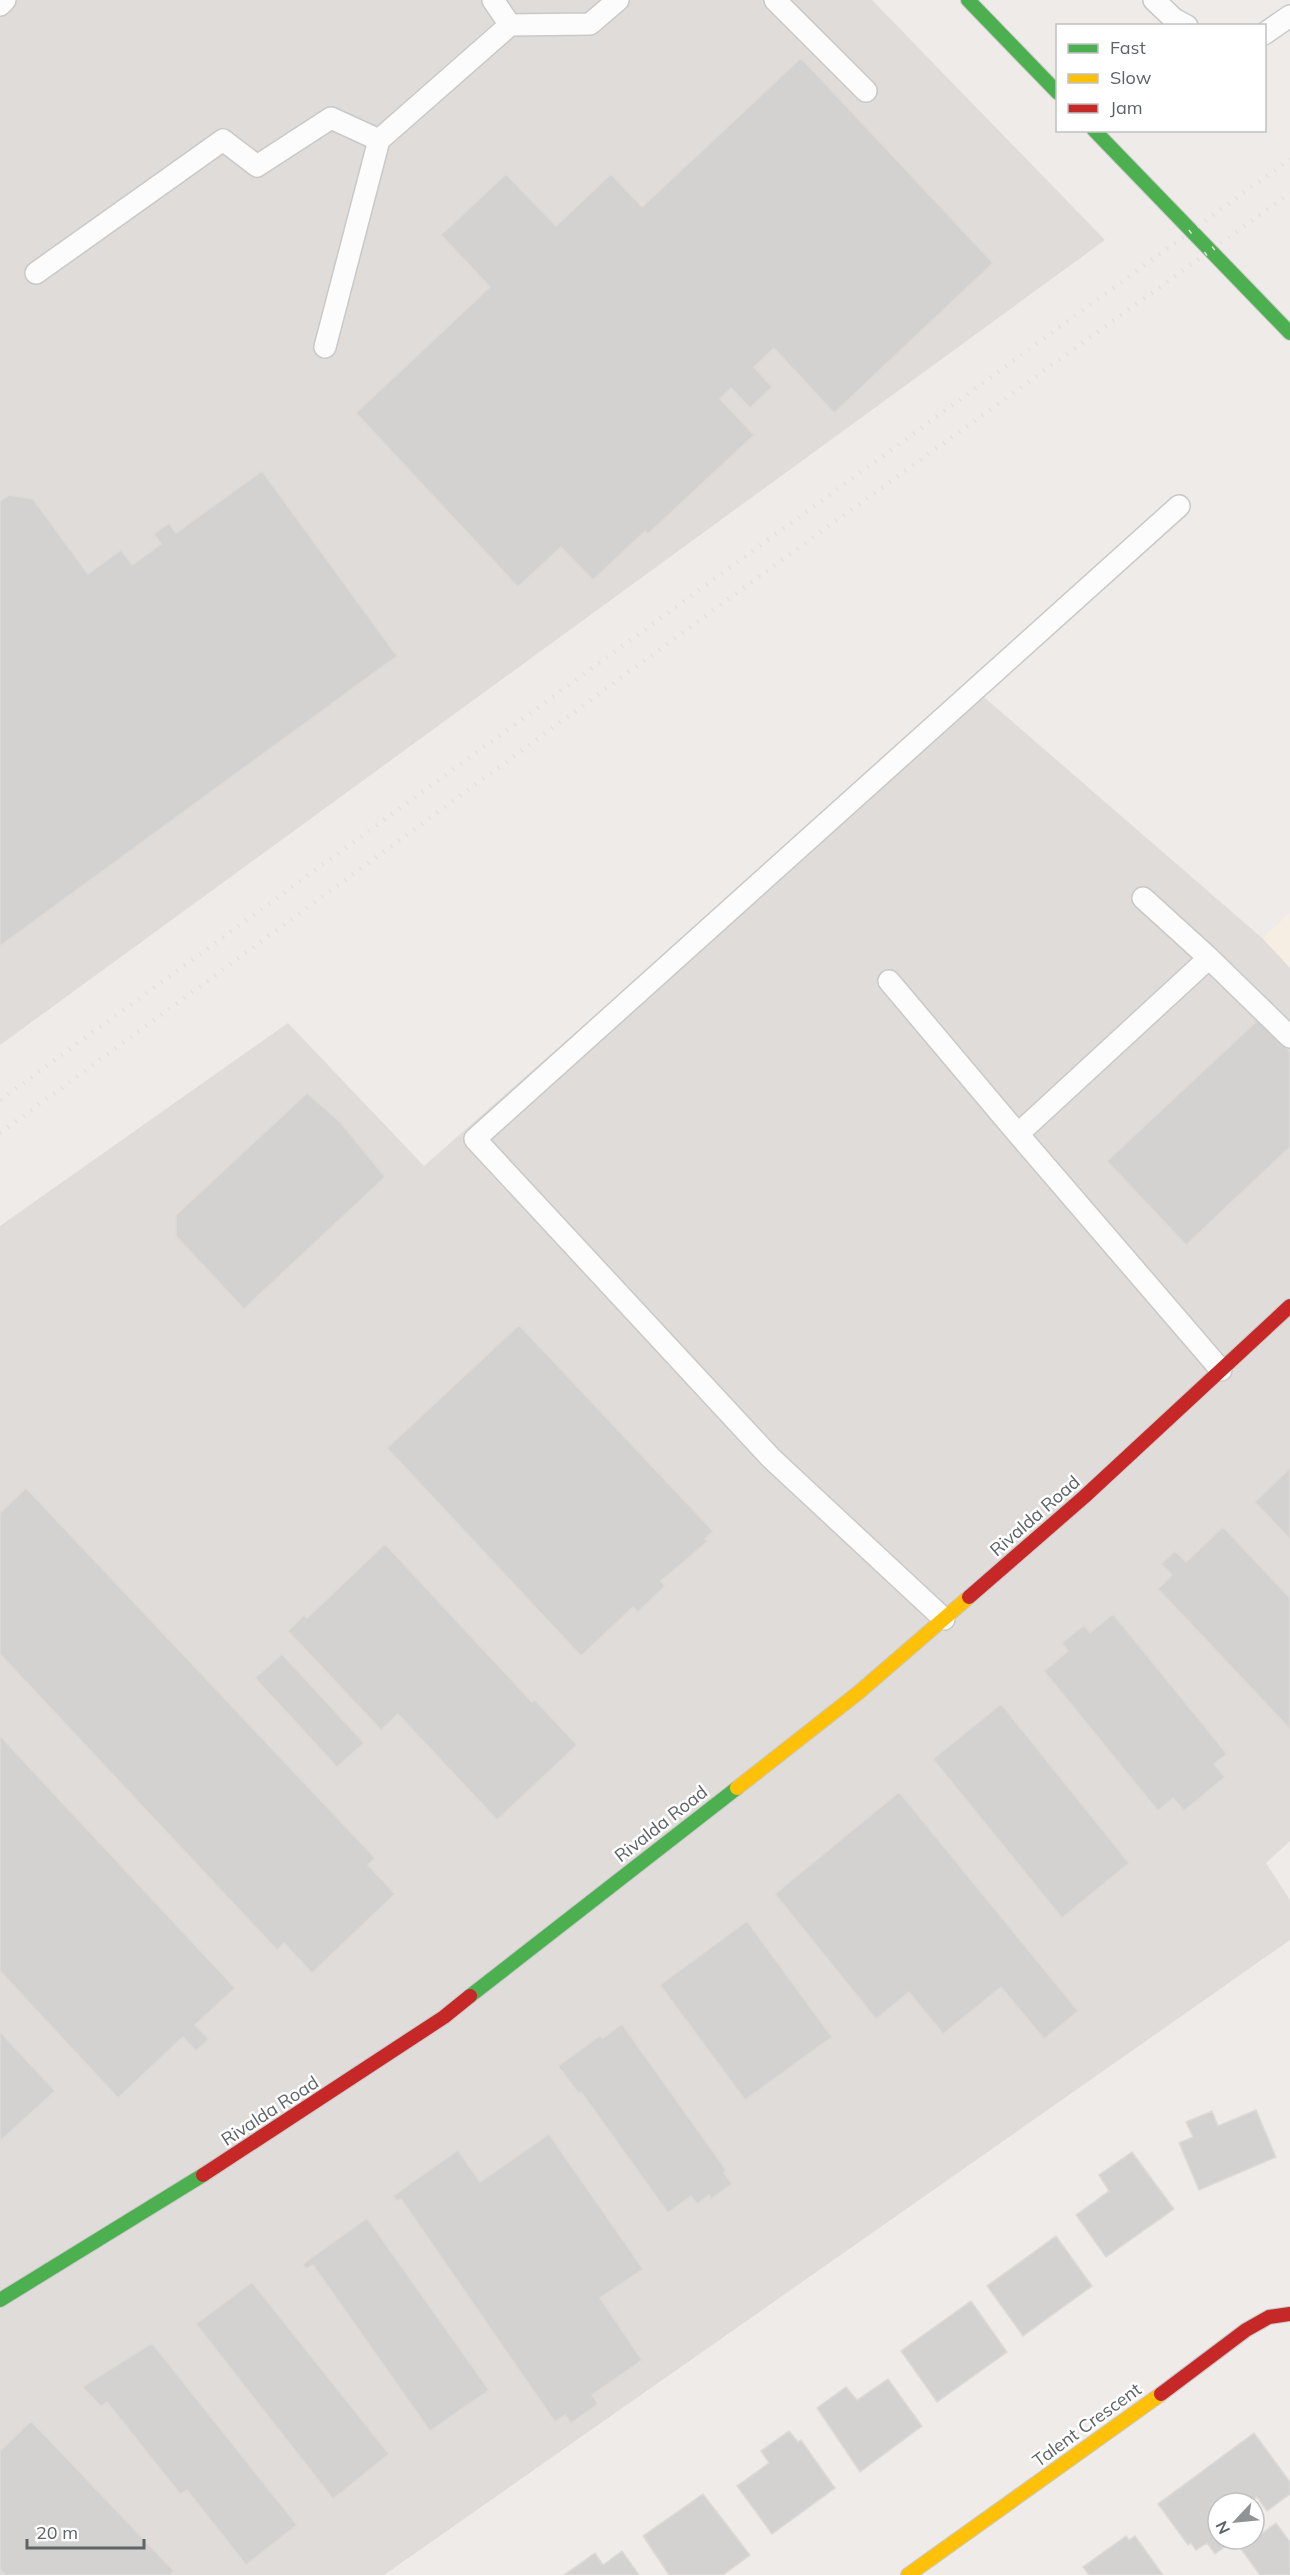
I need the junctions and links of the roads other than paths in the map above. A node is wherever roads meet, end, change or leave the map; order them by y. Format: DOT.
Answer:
graph roads {
  1 [pos="5,0"];
  2 [pos="493,0"];
  3 [pos="618,0"];
  4 [pos="775,0"];
  5 [pos="968,0"];
  6 [pos="1154,0"];
  7 [pos="0,5"];
  8 [pos="1290,16"];
  9 [pos="1183,24"];
  10 [pos="510,25"];
  11 [pos="1266,33"];
  12 [pos="866,91"];
  13 [pos="1056,91"];
  14 [pos="1096,132"];
  15 [pos="379,140"];
  16 [pos="36,273"];
  17 [pos="1290,333"];
  18 [pos="325,347"];
  19 [pos="1179,506"];
  20 [pos="1143,898"];
  21 [pos="1209,958"];
  22 [pos="889,981"];
  23 [pos="1290,1037"];
  24 [pos="1018,1134"];
  25 [pos="1290,1306"];
  26 [pos="1221,1370"];
  27 [pos="944,1619"];
  28 [pos="0,2300"];
  29 [pos="1290,2314"];
  30 [pos="908,2575"];
  1 -- 7 [label="lane"];
  2 -- 10 [label="lane"];
  3 -- 10 [label="lane"];
  4 -- 12 [label="lane"];
  5 -- 13 [label="street"];
  6 -- 9 [label="lane"];
  8 -- 11 [label="lane"];
  10 -- 15 [label="lane"];
  14 -- 17 [label="street"];
  15 -- 16 [label="lane"];
  15 -- 18 [label="lane"];
  19 -- 27 [label="lane"];
  20 -- 21 [label="lane"];
  21 -- 23 [label="lane"];
  21 -- 24 [label="lane"];
  22 -- 24 [label="lane"];
  24 -- 26 [label="lane"];
  25 -- 26 [label="street, Rivalda Road"];
  26 -- 27 [label="street, Rivalda Road"];
  27 -- 28 [label="street, Rivalda Road"];
  29 -- 30 [label="street, Talent Crescent"];
}
